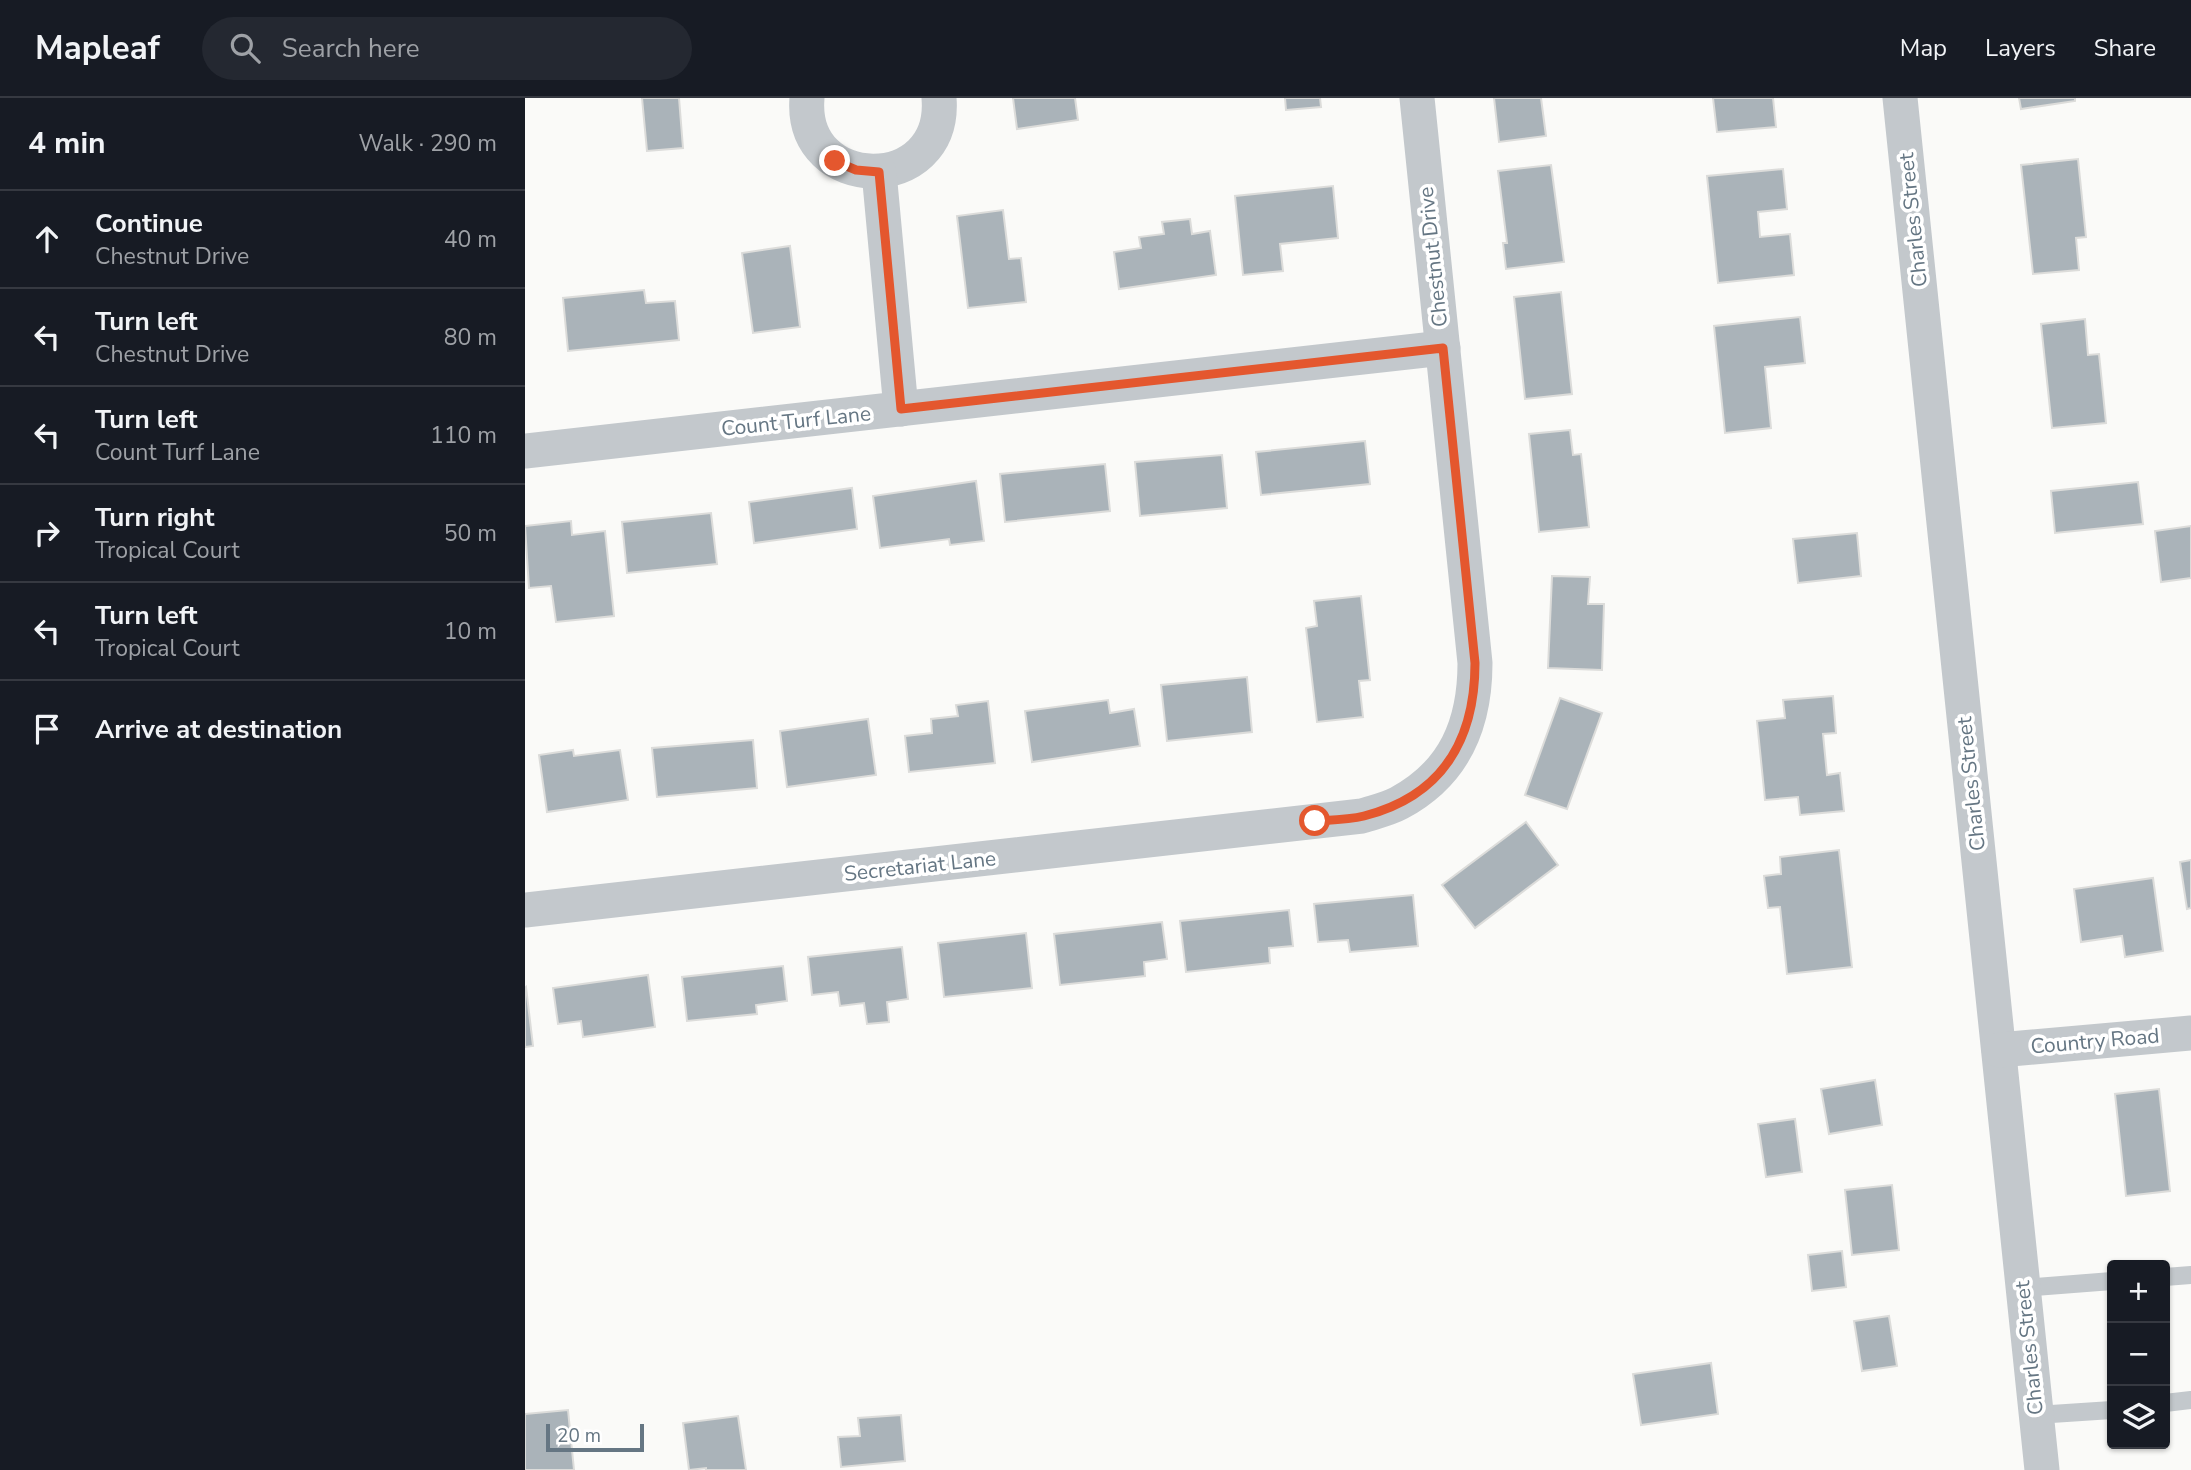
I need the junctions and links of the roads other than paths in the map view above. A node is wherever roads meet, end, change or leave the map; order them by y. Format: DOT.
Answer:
graph roads {
  1 [pos="807,98"];
  2 [pos="939,98"];
  3 [pos="1417,98"];
  4 [pos="1900,98"];
  5 [pos="879,172"];
  6 [pos="1443,348"];
  7 [pos="901,409"];
  8 [pos="525,451"];
  9 [pos="1315,821"];
  10 [pos="525,910"];
  11 [pos="2191,1033"];
  12 [pos="1999,1050"];
  13 [pos="2191,1275"];
  14 [pos="2170,1277"];
  15 [pos="2107,1281"];
  16 [pos="2023,1288"];
  17 [pos="2191,1400"];
  18 [pos="2170,1402"];
  19 [pos="2107,1410"];
  20 [pos="2036,1415"];
  21 [pos="2034,1469"];
  1 -- 5 [label="street"];
  2 -- 5 [label="street"];
  3 -- 6 [label="street, Chestnut Drive"];
  4 -- 12 [label="street, Charles Street"];
  5 -- 7 [label="street"];
  6 -- 7 [label="street, Count Turf Lane"];
  6 -- 9 [label="street, Chestnut Drive"];
  7 -- 8 [label="street, Count Turf Lane"];
  9 -- 10 [label="street, Secretariat Lane"];
  11 -- 12 [label="street, Country Road"];
  12 -- 16 [label="street, Charles Street"];
  13 -- 14 [label="lane"];
  15 -- 16 [label="lane"];
  16 -- 20 [label="street, Charles Street"];
  17 -- 18 [label="lane"];
  19 -- 20 [label="lane"];
  20 -- 21 [label="street, Charles Street"];
}
